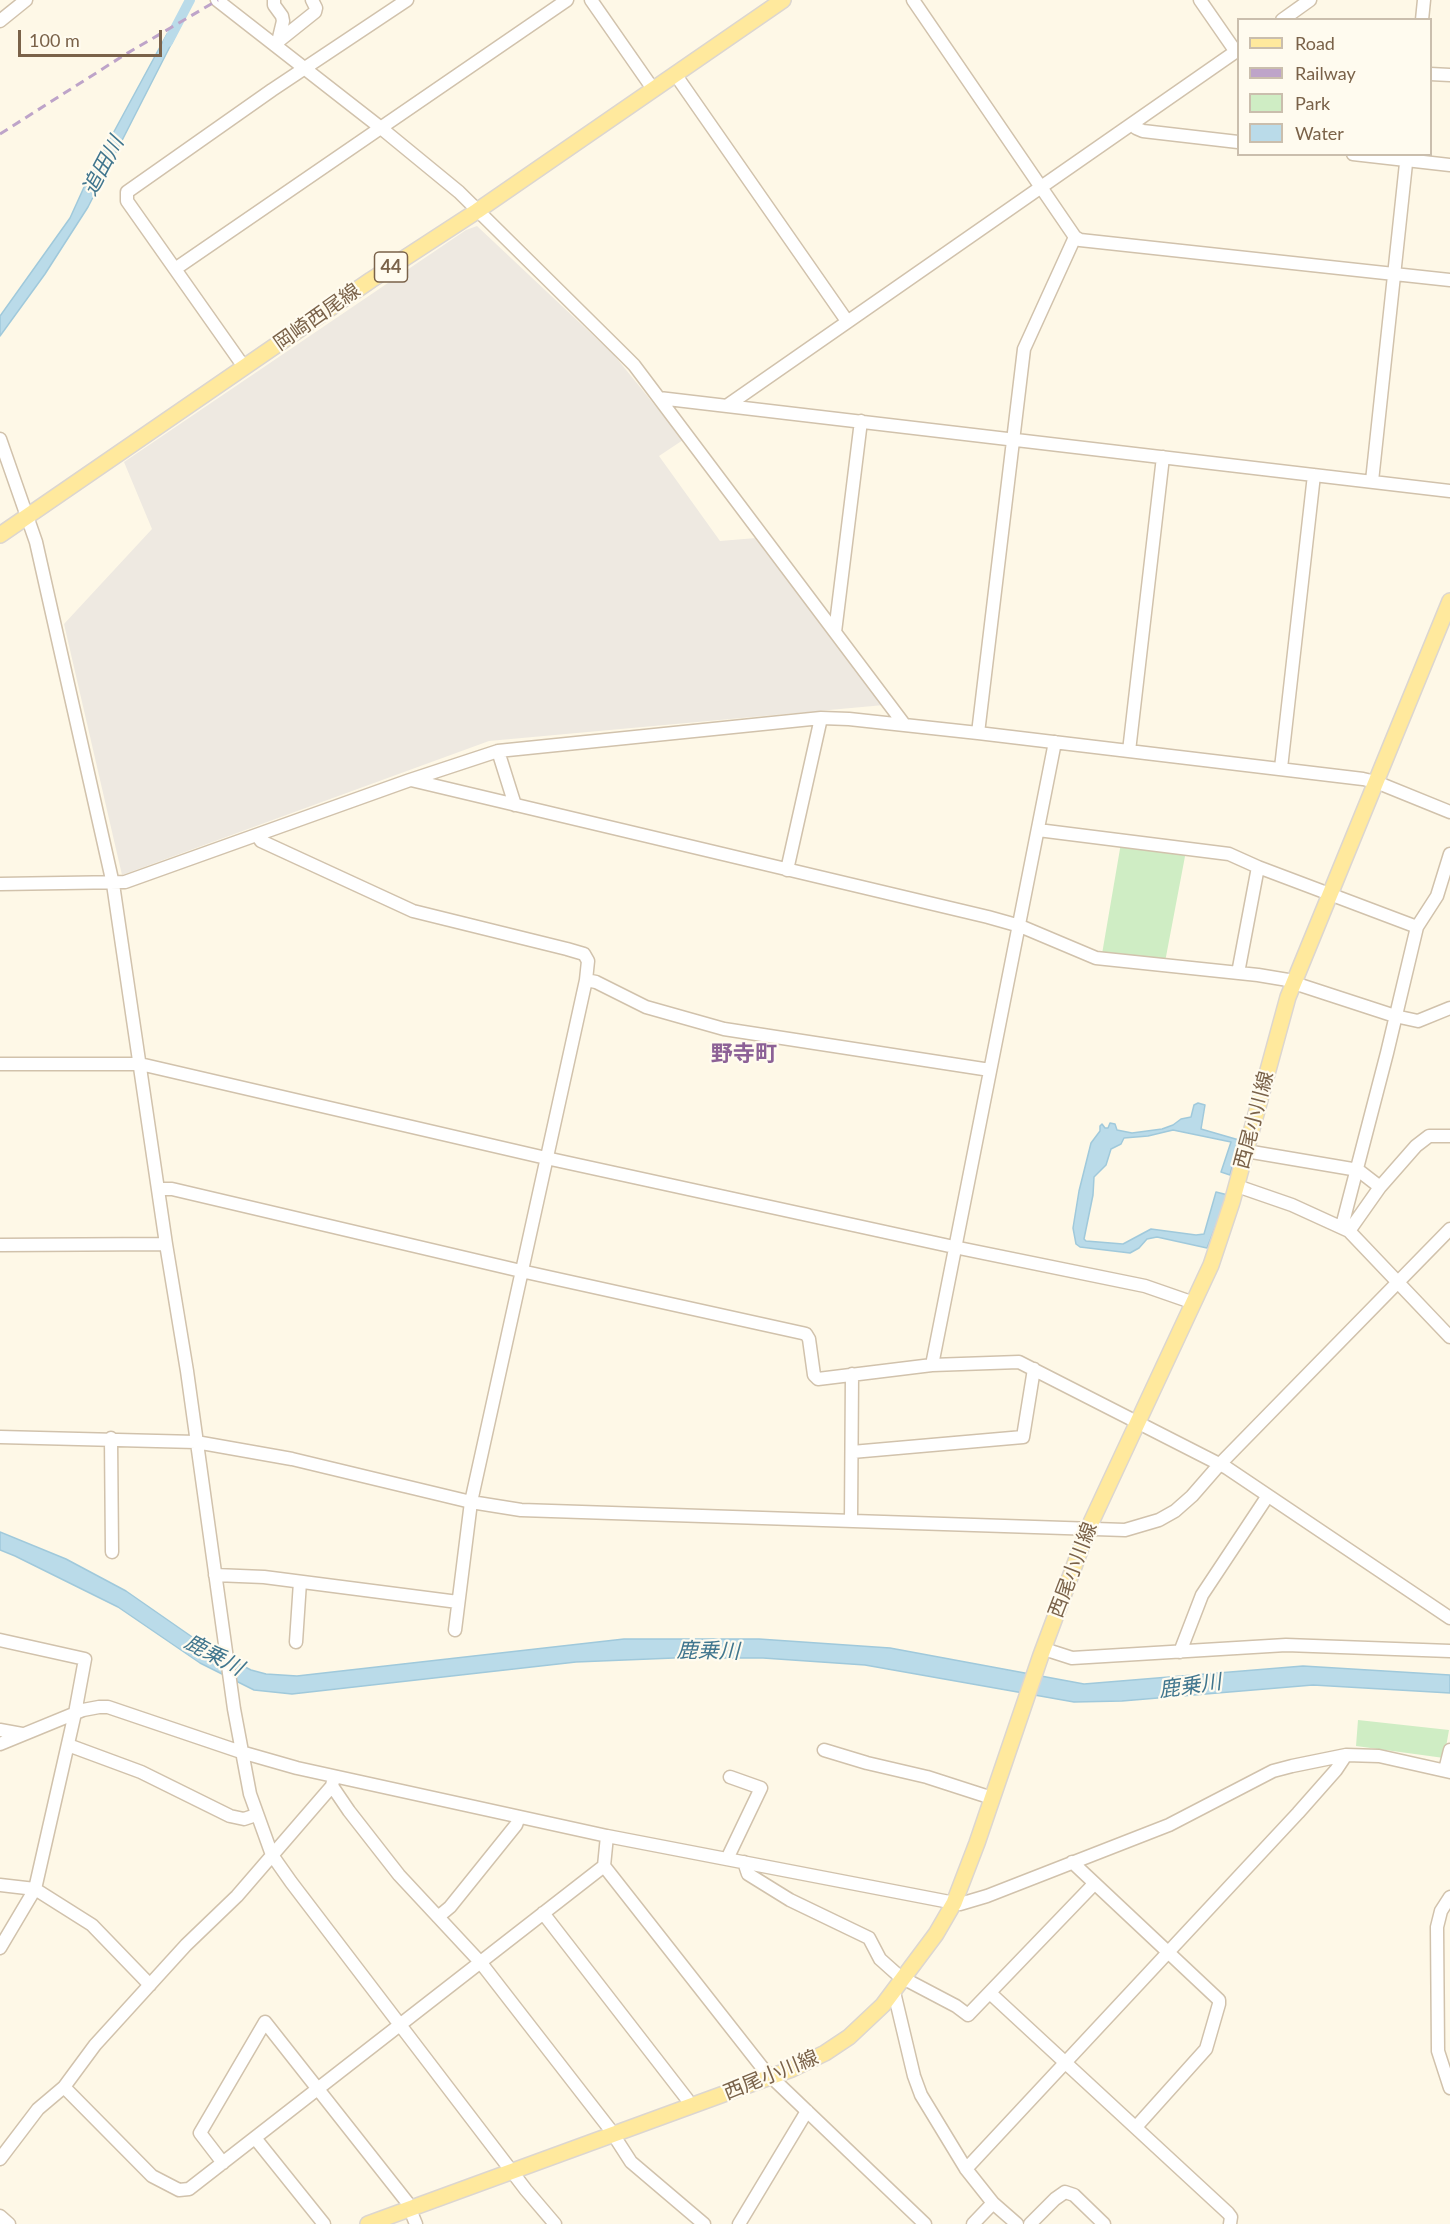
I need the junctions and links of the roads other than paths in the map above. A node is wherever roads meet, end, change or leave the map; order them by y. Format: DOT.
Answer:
graph roads {
  1 [pos="26,0"];
  2 [pos="217,0"];
  3 [pos="274,0"];
  4 [pos="312,0"];
  5 [pos="407,0"];
  6 [pos="567,0"];
  7 [pos="591,0"];
  8 [pos="783,0"];
  9 [pos="913,0"];
  10 [pos="1200,0"];
  11 [pos="1310,0"];
  12 [pos="1424,0"];
  13 [pos="1285,18"];
  14 [pos="1422,18"];
  15 [pos="0,21"];
  16 [pos="278,42"];
  17 [pos="1237,50"];
  18 [pos="1237,52"];
  19 [pos="305,68"];
  20 [pos="675,74"];
  21 [pos="1432,74"];
  22 [pos="1450,75"];
  23 [pos="653,89"];
  24 [pos="1134,124"];
  25 [pos="381,128"];
  26 [pos="1237,142"];
  27 [pos="1380,156"];
  28 [pos="1407,158"];
  29 [pos="1450,165"];
  30 [pos="1041,186"];
  31 [pos="477,210"];
  32 [pos="1075,237"];
  33 [pos="175,269"];
  34 [pos="1395,274"];
  35 [pos="1450,280"];
  36 [pos="847,321"];
  37 [pos="244,367"];
  38 [pos="659,398"];
  39 [pos="728,405"];
  40 [pos="861,421"];
  41 [pos="0,439"];
  42 [pos="1012,439"];
  43 [pos="1163,457"];
  44 [pos="1314,475"];
  45 [pos="1372,481"];
  46 [pos="1450,491"];
  47 [pos="27,516"];
  48 [pos="0,535"];
  49 [pos="1450,601"];
  50 [pos="835,632"];
  51 [pos="821,718"];
  52 [pos="904,724"];
  53 [pos="978,733"];
  54 [pos="1055,742"];
  55 [pos="498,751"];
  56 [pos="1129,751"];
  57 [pos="1281,768"];
  58 [pos="410,780"];
  59 [pos="1376,782"];
  60 [pos="515,805"];
  61 [pos="1450,812"];
  62 [pos="1038,830"];
  63 [pos="257,835"];
  64 [pos="1450,854"];
  65 [pos="1258,867"];
  66 [pos="787,870"];
  67 [pos="0,884"];
  68 [pos="113,884"];
  69 [pos="1330,894"];
  70 [pos="1020,926"];
  71 [pos="1417,927"];
  72 [pos="1238,973"];
  73 [pos="586,980"];
  74 [pos="1294,981"];
  75 [pos="1450,1008"];
  76 [pos="1395,1016"];
  77 [pos="0,1064"];
  78 [pos="140,1064"];
  79 [pos="990,1070"];
  80 [pos="1450,1136"];
  81 [pos="1246,1151"];
  82 [pos="546,1158"];
  83 [pos="1358,1170"];
  84 [pos="1237,1186"];
  85 [pos="1380,1187"];
  86 [pos="159,1189"];
  87 [pos="1346,1228"];
  88 [pos="1450,1229"];
  89 [pos="166,1244"];
  90 [pos="0,1245"];
  91 [pos="954,1247"];
  92 [pos="521,1271"];
  93 [pos="1398,1282"];
  94 [pos="1194,1303"];
  95 [pos="1450,1337"];
  96 [pos="932,1365"];
  97 [pos="1034,1369"];
  98 [pos="852,1374"];
  99 [pos="1137,1422"];
  100 [pos="0,1437"];
  101 [pos="111,1438"];
  102 [pos="196,1442"];
  103 [pos="852,1452"];
  104 [pos="1219,1465"];
  105 [pos="1267,1497"];
  106 [pos="471,1502"];
  107 [pos="851,1520"];
  108 [pos="1088,1529"];
  109 [pos="112,1552"];
  110 [pos="215,1575"];
  111 [pos="300,1582"];
  112 [pos="458,1602"];
  113 [pos="1450,1618"];
  114 [pos="455,1630"];
  115 [pos="0,1640"];
  116 [pos="296,1642"];
  117 [pos="1450,1651"];
  118 [pos="1042,1652"];
  119 [pos="1180,1652"];
  120 [pos="75,1713"];
  121 [pos="0,1730"];
  122 [pos="23,1735"];
  123 [pos="0,1744"];
  124 [pos="68,1745"];
  125 [pos="824,1750"];
  126 [pos="1450,1750"];
  127 [pos="241,1752"];
  128 [pos="1346,1755"];
  129 [pos="1447,1771"];
  130 [pos="729,1777"];
  131 [pos="333,1781"];
  132 [pos="992,1798"];
  133 [pos="256,1815"];
  134 [pos="519,1817"];
  135 [pos="607,1836"];
  136 [pos="272,1855"];
  137 [pos="727,1859"];
  138 [pos="744,1862"];
  139 [pos="1072,1862"];
  140 [pos="604,1866"];
  141 [pos="1094,1884"];
  142 [pos="0,1885"];
  143 [pos="34,1889"];
  144 [pos="1450,1897"];
  145 [pos="954,1903"];
  146 [pos="543,1913"];
  147 [pos="438,1917"];
  148 [pos="0,1948"];
  149 [pos="1168,1952"];
  150 [pos="481,1963"];
  151 [pos="904,1979"];
  152 [pos="150,1986"];
  153 [pos="894,1992"];
  154 [pos="990,1993"];
  155 [pos="402,2025"];
  156 [pos="1066,2063"];
  157 [pos="771,2076"];
  158 [pos="64,2087"];
  159 [pos="318,2088"];
  160 [pos="1450,2088"];
  161 [pos="690,2106"];
  162 [pos="807,2111"];
  163 [pos="1136,2127"];
  164 [pos="614,2134"];
  165 [pos="255,2138"];
  166 [pos="0,2159"];
  167 [pos="223,2163"];
  168 [pos="966,2169"];
  169 [pos="513,2172"];
  170 [pos="993,2203"];
  171 [pos="411,2208"];
  172 [pos="0,2216"];
  173 [pos="9,2224"];
  174 [pos="324,2224"];
  175 [pos="368,2224"];
  176 [pos="417,2224"];
  177 [pos="555,2224"];
  178 [pos="704,2224"];
  179 [pos="740,2224"];
  180 [pos="925,2224"];
  181 [pos="973,2224"];
  182 [pos="1017,2224"];
  183 [pos="1030,2224"];
  184 [pos="1104,2224"];
  185 [pos="1230,2224"];
  1 -- 15 [label="street"];
  2 -- 16 [label="street"];
  3 -- 16 [label="street"];
  4 -- 16 [label="street"];
  5 -- 19 [label="street"];
  6 -- 25 [label="street"];
  7 -- 23 [label="street"];
  8 -- 20 [label="main road, 岡崎西尾線 / 44"];
  9 -- 30 [label="street"];
  10 -- 17 [label="street"];
  11 -- 13 [label="street"];
  12 -- 14 [label="street"];
  16 -- 19 [label="street"];
  18 -- 24 [label="street"];
  19 -- 25 [label="street"];
  19 -- 33 [label="street"];
  20 -- 23 [label="main road, 岡崎西尾線 / 44"];
  20 -- 36 [label="street"];
  21 -- 22 [label="street"];
  23 -- 31 [label="main road, 岡崎西尾線 / 44"];
  24 -- 26 [label="street"];
  24 -- 30 [label="street"];
  25 -- 31 [label="street"];
  25 -- 33 [label="street"];
  27 -- 28 [label="street"];
  28 -- 29 [label="street"];
  28 -- 34 [label="street"];
  30 -- 32 [label="street"];
  30 -- 36 [label="street"];
  31 -- 37 [label="main road, 岡崎西尾線 / 44"];
  31 -- 38 [label="street"];
  32 -- 34 [label="street"];
  32 -- 42 [label="street"];
  33 -- 37 [label="street"];
  34 -- 35 [label="street"];
  34 -- 45 [label="street"];
  36 -- 39 [label="street"];
  37 -- 47 [label="main road, 岡崎西尾線 / 44"];
  38 -- 39 [label="street"];
  38 -- 50 [label="street"];
  39 -- 40 [label="street"];
  40 -- 42 [label="street"];
  40 -- 50 [label="street"];
  41 -- 47 [label="street"];
  42 -- 43 [label="street"];
  42 -- 53 [label="street"];
  43 -- 44 [label="street"];
  43 -- 56 [label="street"];
  44 -- 45 [label="street"];
  44 -- 57 [label="street"];
  45 -- 46 [label="street"];
  47 -- 48 [label="main road, 岡崎西尾線 / 44"];
  47 -- 68 [label="street"];
  49 -- 59 [label="main road, 西尾小川線"];
  50 -- 52 [label="street"];
  51 -- 52 [label="street"];
  51 -- 55 [label="street"];
  51 -- 66 [label="street"];
  52 -- 53 [label="street"];
  53 -- 54 [label="street"];
  54 -- 56 [label="street"];
  54 -- 62 [label="street"];
  55 -- 58 [label="street"];
  55 -- 60 [label="street"];
  56 -- 57 [label="street"];
  57 -- 59 [label="street"];
  58 -- 60 [label="street"];
  58 -- 63 [label="street"];
  59 -- 61 [label="street"];
  59 -- 69 [label="main road, 西尾小川線"];
  60 -- 66 [label="street"];
  62 -- 65 [label="street"];
  62 -- 70 [label="street"];
  63 -- 68 [label="street"];
  63 -- 73 [label="street"];
  64 -- 71 [label="street"];
  65 -- 69 [label="street"];
  65 -- 72 [label="street"];
  66 -- 70 [label="street"];
  67 -- 68 [label="street"];
  68 -- 78 [label="street"];
  69 -- 71 [label="street"];
  69 -- 74 [label="main road, 西尾小川線"];
  70 -- 72 [label="street"];
  70 -- 79 [label="street"];
  71 -- 76 [label="street"];
  72 -- 74 [label="street"];
  73 -- 79 [label="street"];
  73 -- 82 [label="street"];
  74 -- 76 [label="street"];
  74 -- 81 [label="main road, 西尾小川線"];
  75 -- 76 [label="street"];
  76 -- 83 [label="street"];
  77 -- 78 [label="street"];
  78 -- 82 [label="street"];
  78 -- 86 [label="street"];
  79 -- 91 [label="street"];
  80 -- 85 [label="street"];
  81 -- 83 [label="street"];
  81 -- 84 [label="main road, 西尾小川線"];
  82 -- 91 [label="street"];
  82 -- 92 [label="street"];
  83 -- 85 [label="street"];
  83 -- 87 [label="street"];
  84 -- 87 [label="street"];
  84 -- 94 [label="main road, 西尾小川線"];
  85 -- 87 [label="street"];
  86 -- 89 [label="street"];
  86 -- 92 [label="street"];
  87 -- 93 [label="street"];
  88 -- 93 [label="street"];
  89 -- 90 [label="street"];
  89 -- 102 [label="street"];
  91 -- 94 [label="street"];
  91 -- 96 [label="street"];
  92 -- 98 [label="street"];
  92 -- 106 [label="street"];
  93 -- 95 [label="street"];
  93 -- 104 [label="street"];
  94 -- 99 [label="main road, 西尾小川線"];
  96 -- 97 [label="street"];
  96 -- 98 [label="street"];
  97 -- 99 [label="street"];
  97 -- 103 [label="street"];
  98 -- 103 [label="street"];
  99 -- 104 [label="street"];
  99 -- 108 [label="main road, 西尾小川線"];
  100 -- 101 [label="street"];
  101 -- 102 [label="street"];
  101 -- 109 [label="street"];
  102 -- 106 [label="street"];
  102 -- 110 [label="street"];
  103 -- 107 [label="street"];
  104 -- 105 [label="street"];
  104 -- 108 [label="street"];
  105 -- 113 [label="street"];
  105 -- 119 [label="street"];
  106 -- 107 [label="street"];
  106 -- 112 [label="street"];
  107 -- 108 [label="street"];
  108 -- 118 [label="main road, 西尾小川線"];
  110 -- 111 [label="street"];
  110 -- 127 [label="street"];
  111 -- 112 [label="street"];
  111 -- 116 [label="street"];
  112 -- 114 [label="street"];
  115 -- 120 [label="street"];
  117 -- 119 [label="street"];
  118 -- 119 [label="street"];
  118 -- 132 [label="main road, 西尾小川線"];
  120 -- 122 [label="street"];
  120 -- 124 [label="street"];
  120 -- 127 [label="street"];
  121 -- 122 [label="street"];
  122 -- 123 [label="street"];
  124 -- 133 [label="street"];
  124 -- 143 [label="street"];
  125 -- 132 [label="street"];
  126 -- 129 [label="street"];
  127 -- 131 [label="street"];
  127 -- 133 [label="street"];
  128 -- 129 [label="street"];
  128 -- 139 [label="street"];
  128 -- 149 [label="street"];
  130 -- 137 [label="street"];
  131 -- 134 [label="street"];
  131 -- 136 [label="street"];
  131 -- 147 [label="street"];
  132 -- 145 [label="main road, 西尾小川線"];
  133 -- 136 [label="street"];
  134 -- 135 [label="street"];
  134 -- 147 [label="street"];
  135 -- 137 [label="street"];
  135 -- 140 [label="street"];
  136 -- 152 [label="street"];
  136 -- 155 [label="street"];
  137 -- 138 [label="street"];
  138 -- 145 [label="street"];
  138 -- 151 [label="street"];
  139 -- 141 [label="street"];
  139 -- 145 [label="street"];
  140 -- 146 [label="street"];
  140 -- 157 [label="street"];
  141 -- 149 [label="street"];
  141 -- 154 [label="street"];
  142 -- 143 [label="street"];
  143 -- 148 [label="street"];
  143 -- 152 [label="street"];
  144 -- 160 [label="street"];
  145 -- 151 [label="main road, 西尾小川線"];
  146 -- 150 [label="street"];
  146 -- 161 [label="street"];
  147 -- 150 [label="street"];
  149 -- 156 [label="street"];
  149 -- 163 [label="street"];
  150 -- 155 [label="street"];
  150 -- 164 [label="street"];
  151 -- 153 [label="main road, 西尾小川線"];
  151 -- 154 [label="street"];
  152 -- 158 [label="street"];
  153 -- 157 [label="main road, 西尾小川線"];
  153 -- 168 [label="street"];
  154 -- 156 [label="street"];
  155 -- 159 [label="street"];
  155 -- 169 [label="street"];
  156 -- 163 [label="street"];
  156 -- 168 [label="street"];
  157 -- 161 [label="main road, 西尾小川線"];
  157 -- 162 [label="street"];
  158 -- 166 [label="street"];
  158 -- 167 [label="street"];
  159 -- 165 [label="street"];
  159 -- 167 [label="street"];
  159 -- 171 [label="street"];
  161 -- 164 [label="main road, 西尾小川線"];
  162 -- 179 [label="street"];
  162 -- 180 [label="street"];
  163 -- 185 [label="street"];
  164 -- 169 [label="main road, 西尾小川線"];
  164 -- 178 [label="street"];
  165 -- 167 [label="street"];
  165 -- 174 [label="street"];
  168 -- 170 [label="street"];
  169 -- 171 [label="main road, 西尾小川線"];
  169 -- 177 [label="street"];
  170 -- 181 [label="street"];
  170 -- 182 [label="street"];
  171 -- 175 [label="main road, 西尾小川線"];
  171 -- 176 [label="street"];
  172 -- 173 [label="street"];
  183 -- 184 [label="street"];
}
